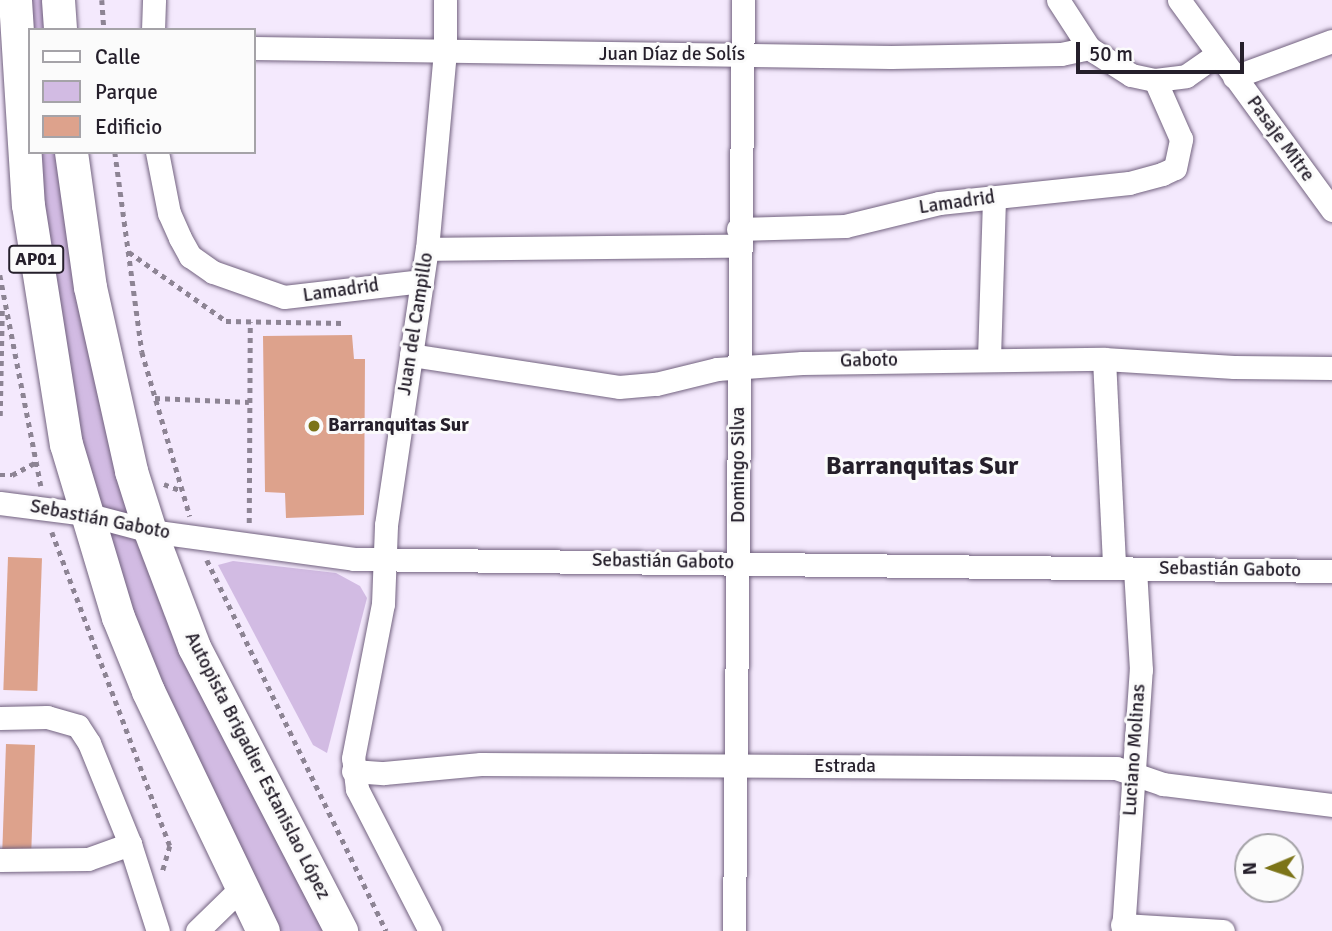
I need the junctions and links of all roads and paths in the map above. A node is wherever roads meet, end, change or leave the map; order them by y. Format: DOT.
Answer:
graph roads {
  1 [pos="15,0"];
  2 [pos="58,0"];
  3 [pos="102,0"];
  4 [pos="153,0"];
  5 [pos="445,0"];
  6 [pos="743,0"];
  7 [pos="1058,0"];
  8 [pos="1179,0"];
  9 [pos="60,28"];
  10 [pos="104,28"];
  11 [pos="153,28"];
  12 [pos="1332,41"];
  13 [pos="256,48"];
  14 [pos="1089,48"];
  15 [pos="445,53"];
  16 [pos="1218,54"];
  17 [pos="741,55"];
  18 [pos="1234,76"];
  19 [pos="1155,80"];
  20 [pos="71,154"];
  21 [pos="157,154"];
  22 [pos="994,200"];
  23 [pos="1332,210"];
  24 [pos="738,237"];
  25 [pos="428,249"];
  26 [pos="422,281"];
  27 [pos="3,299"];
  28 [pos="250,322"];
  29 [pos="411,355"];
  30 [pos="989,359"];
  31 [pos="1104,359"];
  32 [pos="739,367"];
  33 [pos="1332,368"];
  34 [pos="155,398"];
  35 [pos="249,402"];
  36 [pos="0,416"];
  37 [pos="36,463"];
  38 [pos="0,475"];
  39 [pos="0,503"];
  40 [pos="86,513"];
  41 [pos="249,528"];
  42 [pos="150,531"];
  43 [pos="388,560"];
  44 [pos="738,564"];
  45 [pos="1125,568"];
  46 [pos="1332,571"];
  47 [pos="0,718"];
  48 [pos="737,767"];
  49 [pos="353,771"];
  50 [pos="1134,773"];
  51 [pos="1332,805"];
  52 [pos="130,844"];
  53 [pos="0,860"];
  54 [pos="241,888"];
  55 [pos="1123,928"];
  56 [pos="158,931"];
  57 [pos="197,931"];
  58 [pos="263,931"];
  59 [pos="341,931"];
  60 [pos="430,931"];
  61 [pos="734,931"];
  62 [pos="1223,931"];
  1 -- 40 [label="highway, AP01"];
  2 -- 9 [label="highway"];
  3 -- 10 [label="path"];
  4 -- 11 [label="street"];
  5 -- 15 [label="street, Juan del Campillo"];
  6 -- 17 [label="street, Domingo Silva"];
  7 -- 14 [label="street"];
  8 -- 16 [label="street, Pasaje Mitre"];
  12 -- 18 [label="street"];
  13 -- 15 [label="street, Juan Díaz de Solís"];
  14 -- 17 [label="street, Juan Díaz de Solís"];
  14 -- 19 [label="street"];
  15 -- 17 [label="street, Juan Díaz de Solís"];
  15 -- 25 [label="street, Juan del Campillo"];
  16 -- 18 [label="street, Pasaje Mitre"];
  16 -- 19 [label="street"];
  17 -- 24 [label="street, Domingo Silva"];
  18 -- 23 [label="street, Pasaje Mitre"];
  19 -- 22 [label="street, Lamadrid"];
  20 -- 42 [label="highway, Autopista Brigadier Estanislao López / AP01"];
  21 -- 26 [label="street, Lamadrid"];
  22 -- 24 [label="street, Lamadrid"];
  22 -- 30 [label="street"];
  24 -- 25 [label="street, Lamadrid"];
  24 -- 32 [label="street, Domingo Silva"];
  25 -- 26 [label="street, Juan del Campillo"];
  26 -- 29 [label="street, Juan del Campillo"];
  27 -- 36 [label="path"];
  28 -- 35 [label="path"];
  29 -- 32 [label="street, Gaboto"];
  29 -- 43 [label="street, Juan del Campillo"];
  30 -- 31 [label="street, Gaboto"];
  30 -- 32 [label="street, Gaboto"];
  31 -- 33 [label="street, Gaboto"];
  31 -- 45 [label="street, Luciano Molinas"];
  32 -- 44 [label="street, Domingo Silva"];
  34 -- 35 [label="path"];
  35 -- 41 [label="path"];
  37 -- 38 [label="path"];
  39 -- 40 [label="street, Sebastián Gaboto"];
  40 -- 42 [label="street, Sebastián Gaboto"];
  40 -- 54 [label="highway, AP01"];
  42 -- 43 [label="street, Sebastián Gaboto"];
  42 -- 59 [label="highway, Autopista Brigadier Estanislao López / AP01"];
  43 -- 44 [label="street, Sebastián Gaboto"];
  43 -- 49 [label="street, Juan del Campillo"];
  44 -- 45 [label="street, Sebastián Gaboto"];
  44 -- 48 [label="street, Domingo Silva"];
  45 -- 46 [label="street, Sebastián Gaboto"];
  45 -- 50 [label="street, Luciano Molinas"];
  47 -- 52 [label="street"];
  48 -- 49 [label="street, Estrada"];
  48 -- 50 [label="street, Estrada"];
  48 -- 61 [label="street, Domingo Silva"];
  49 -- 60 [label="street"];
  50 -- 51 [label="street, Estrada"];
  50 -- 55 [label="street, Luciano Molinas"];
  52 -- 53 [label="street"];
  52 -- 56 [label="street"];
  54 -- 57 [label="street"];
  54 -- 58 [label="highway, AP01"];
  55 -- 62 [label="street"];
}
